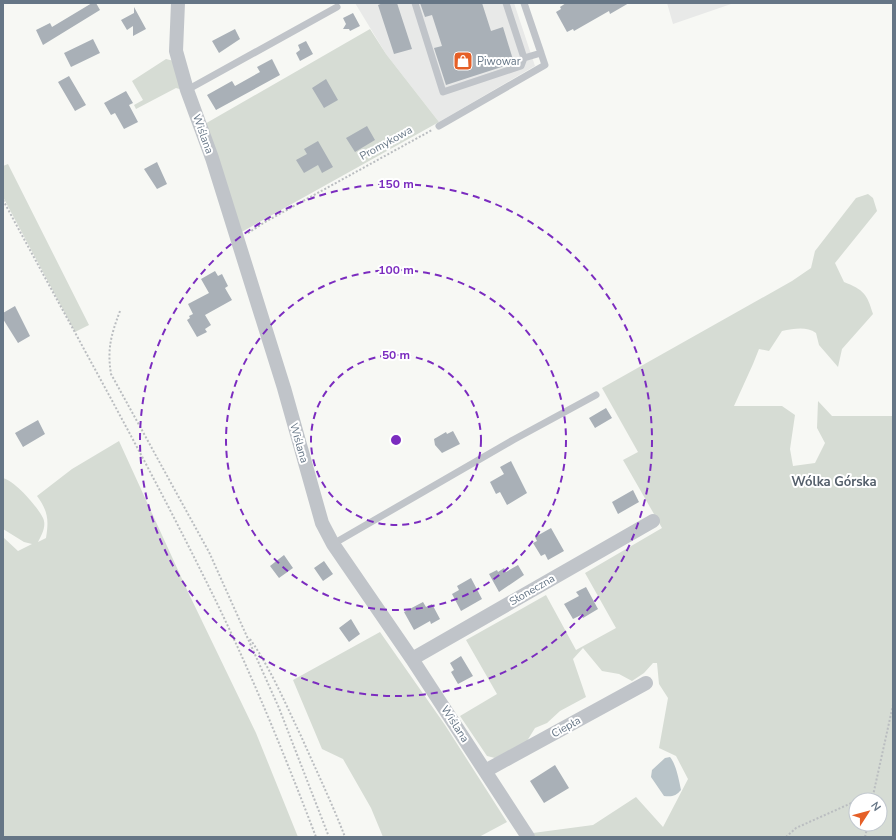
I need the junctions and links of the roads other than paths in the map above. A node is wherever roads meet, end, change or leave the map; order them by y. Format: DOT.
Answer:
graph roads {
  1 [pos="178,3"];
  2 [pos="415,3"];
  3 [pos="506,3"];
  4 [pos="524,3"];
  5 [pos="337,7"];
  6 [pos="541,53"];
  7 [pos="524,58"];
  8 [pos="187,90"];
  9 [pos="439,126"];
  10 [pos="596,395"];
  11 [pos="653,521"];
  12 [pos="333,544"];
  13 [pos="412,659"];
  14 [pos="646,683"];
  15 [pos="486,771"];
  16 [pos="528,837"];
  1 -- 8 [label="street, Wiślana"];
  2 -- 7 [label="lane"];
  3 -- 7 [label="lane"];
  4 -- 6 [label="lane"];
  5 -- 8 [label="lane"];
  6 -- 7 [label="lane"];
  6 -- 9 [label="lane"];
  8 -- 12 [label="street, Wiślana"];
  10 -- 12 [label="lane"];
  11 -- 13 [label="street, Słoneczna"];
  12 -- 13 [label="street, Wiślana"];
  13 -- 15 [label="street, Wiślana"];
  14 -- 15 [label="street, Ciepła"];
  15 -- 16 [label="street, Wiślana"];
}
